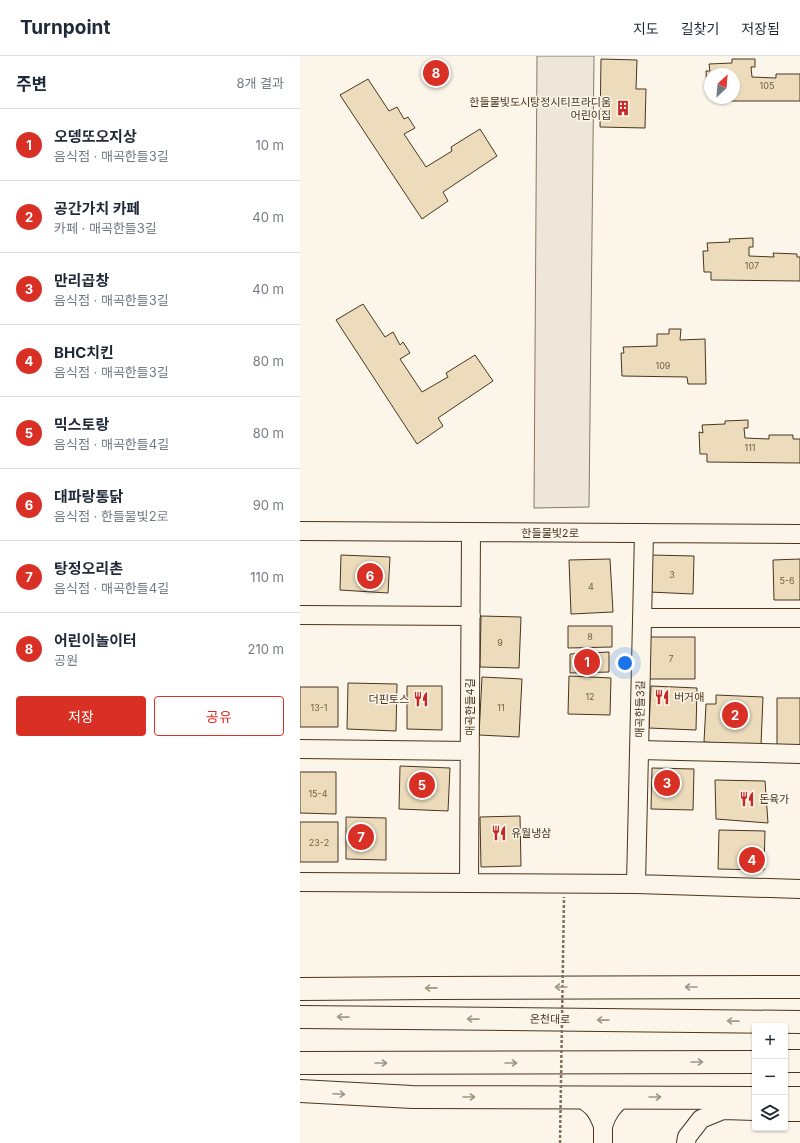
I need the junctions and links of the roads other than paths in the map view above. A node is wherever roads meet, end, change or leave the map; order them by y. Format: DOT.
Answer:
graph roads {
  1 [pos="300,531"];
  2 [pos="471,532"];
  3 [pos="644,533"];
  4 [pos="800,534"];
  5 [pos="300,616"];
  6 [pos="471,616"];
  7 [pos="642,618"];
  8 [pos="800,618"];
  9 [pos="300,749"];
  10 [pos="639,750"];
  11 [pos="470,751"];
  12 [pos="800,754"];
  13 [pos="300,882"];
  14 [pos="469,882"];
  15 [pos="636,884"];
  16 [pos="800,890"];
  17 [pos="800,987"];
  18 [pos="300,989"];
  19 [pos="300,1017"];
  20 [pos="800,1022"];
  21 [pos="800,1061"];
  22 [pos="752,1062"];
  23 [pos="788,1062"];
  24 [pos="300,1063"];
  25 [pos="300,1092"];
  26 [pos="578,1097"];
  27 [pos="624,1097"];
  28 [pos="752,1098"];
  29 [pos="788,1098"];
  30 [pos="800,1098"];
  31 [pos="752,1111"];
  32 [pos="788,1112"];
  33 [pos="800,1112"];
  34 [pos="603,1135"];
  35 [pos="686,1143"];
  1 -- 2 [label="street, 한들물빛2로"];
  2 -- 3 [label="street, 한들물빛2로"];
  2 -- 6 [label="street, 매곡한들4길"];
  3 -- 4 [label="street, 한들물빛2로"];
  3 -- 7 [label="street, 매곡한들3길"];
  5 -- 6 [label="street"];
  6 -- 11 [label="street, 매곡한들4길"];
  7 -- 8 [label="street"];
  7 -- 10 [label="street, 매곡한들3길"];
  9 -- 11 [label="street"];
  10 -- 12 [label="street"];
  10 -- 15 [label="street, 매곡한들3길"];
  11 -- 14 [label="street, 매곡한들4길"];
  13 -- 14 [label="street"];
  14 -- 15 [label="street"];
  15 -- 16 [label="street"];
  17 -- 18 [label="highway, one-way"];
  20 -- 19 [label="highway, 온천대로, one-way"];
  21 -- 23 [label="highway"];
  24 -- 22 [label="highway, one-way"];
  25 -- 26 [label="highway, one-way"];
  26 -- 27 [label="highway"];
  26 -- 34 [label="street"];
  27 -- 28 [label="highway, one-way"];
  27 -- 34 [label="street"];
  29 -- 30 [label="highway"];
  31 -- 35 [label="street"];
  32 -- 33 [label="street"];
}
